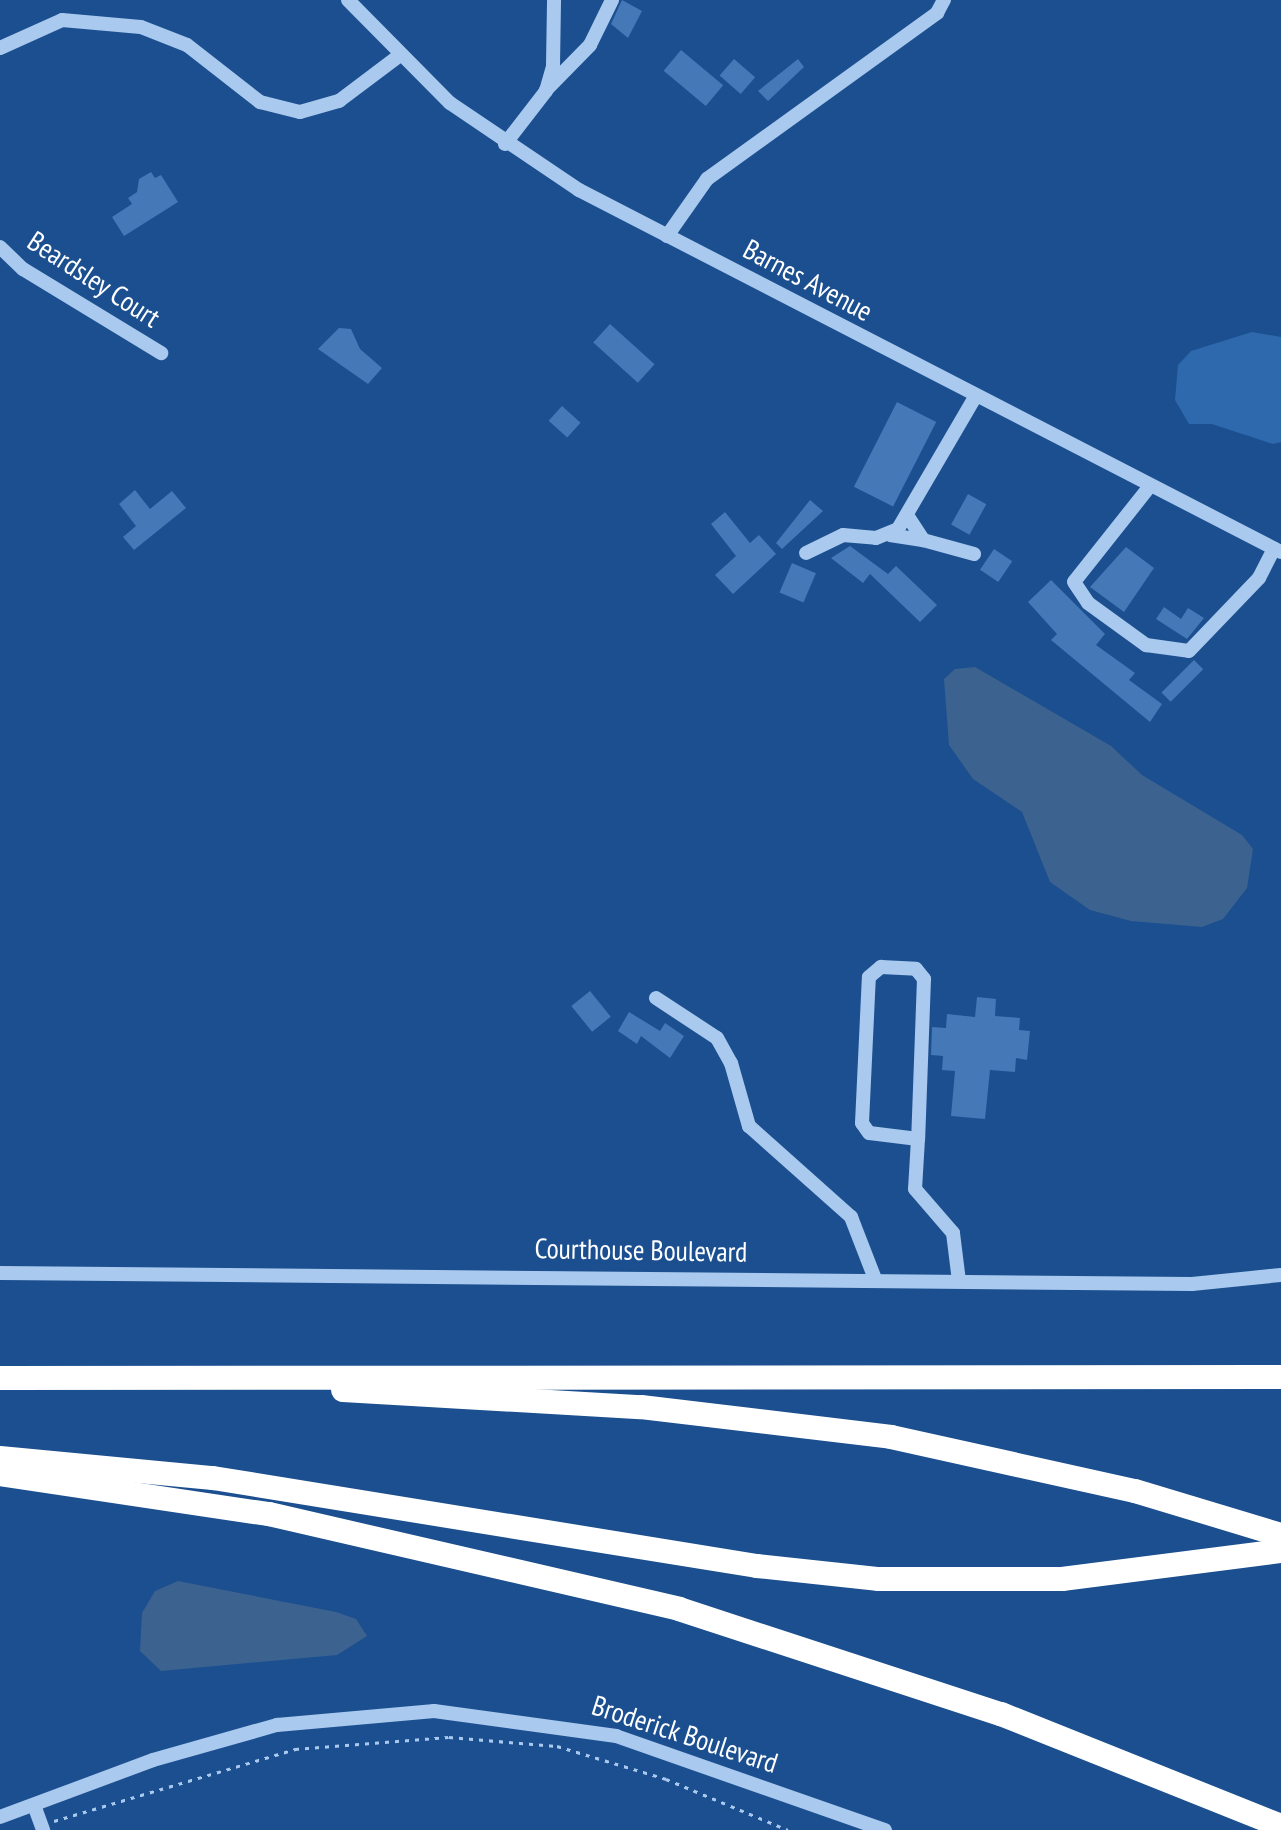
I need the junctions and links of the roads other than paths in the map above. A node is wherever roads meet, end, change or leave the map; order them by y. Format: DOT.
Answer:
graph roads {
  1 [pos="348,0"];
  2 [pos="554,0"];
  3 [pos="612,0"];
  4 [pos="944,0"];
  5 [pos="0,48"];
  6 [pos="399,56"];
  7 [pos="546,91"];
  8 [pos="505,144"];
  9 [pos="667,236"];
  10 [pos="0,247"];
  11 [pos="161,353"];
  12 [pos="975,397"];
  13 [pos="1150,486"];
  14 [pos="907,515"];
  15 [pos="890,535"];
  16 [pos="923,540"];
  17 [pos="1277,550"];
  18 [pos="806,553"];
  19 [pos="974,554"];
  20 [pos="656,998"];
  21 [pos="918,1139"];
  22 [pos="0,1273"];
  23 [pos="1281,1275"];
  24 [pos="875,1279"];
  25 [pos="959,1281"];
  26 [pos="1281,1377"];
  27 [pos="0,1378"];
  28 [pos="101,1378"];
  29 [pos="0,1458"];
  30 [pos="0,1474"];
  31 [pos="1281,1535"];
  32 [pos="1281,1551"];
  33 [pos="34,1805"];
  34 [pos="0,1817"];
  35 [pos="1281,1826"];
  36 [pos="42,1828"];
  37 [pos="885,1830"];
  1 -- 6 [label="street, Barnes Avenue"];
  2 -- 7 [label="street"];
  3 -- 7 [label="street"];
  4 -- 9 [label="street"];
  5 -- 6 [label="street"];
  6 -- 8 [label="street, Barnes Avenue"];
  7 -- 8 [label="street"];
  8 -- 9 [label="street, Barnes Avenue"];
  9 -- 12 [label="street, Barnes Avenue"];
  10 -- 11 [label="street, Beardsley Court"];
  12 -- 13 [label="street, Barnes Avenue"];
  12 -- 14 [label="street"];
  13 -- 17 [label="street, Barnes Avenue"];
  13 -- 17 [label="street"];
  14 -- 15 [label="street"];
  14 -- 16 [label="street"];
  15 -- 16 [label="street"];
  15 -- 18 [label="street"];
  16 -- 19 [label="street"];
  20 -- 24 [label="street"];
  21 -- 21 [label="street"];
  21 -- 25 [label="street"];
  22 -- 24 [label="street, Courthouse Boulevard"];
  23 -- 25 [label="street, Courthouse Boulevard"];
  24 -- 25 [label="street, Courthouse Boulevard"];
  26 -- 28 [label="highway"];
  27 -- 28 [label="highway"];
  28 -- 31 [label="highway"];
  29 -- 32 [label="highway"];
  30 -- 35 [label="highway"];
  33 -- 34 [label="street, Broderick Boulevard"];
  33 -- 36 [label="street"];
  33 -- 37 [label="street, Broderick Boulevard"];
}
